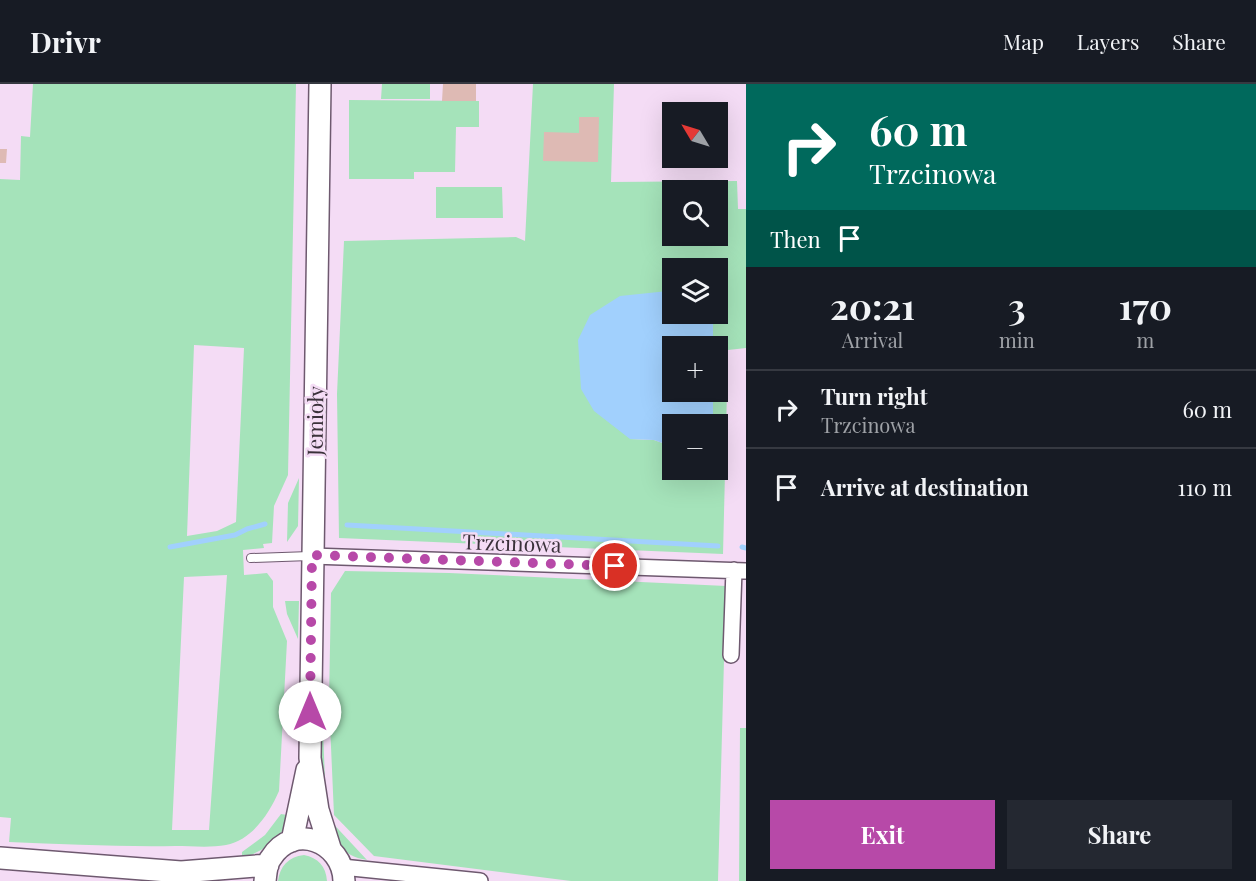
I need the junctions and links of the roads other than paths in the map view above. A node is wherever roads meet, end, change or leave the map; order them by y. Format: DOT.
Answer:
graph roads {
  1 [pos="320,84"];
  2 [pos="312,555"];
  3 [pos="251,558"];
  4 [pos="740,570"];
  5 [pos="731,655"];
  6 [pos="310,758"];
  7 [pos="292,841"];
  8 [pos="330,848"];
  9 [pos="0,858"];
  10 [pos="182,872"];
  11 [pos="266,873"];
  12 [pos="343,874"];
  13 [pos="432,875"];
  14 [pos="216,881"];
  15 [pos="399,881"];
  16 [pos="480,881"];
  1 -- 2 [label="street, Jemioły"];
  2 -- 3 [label="lane"];
  2 -- 4 [label="street, Trzcinowa"];
  2 -- 6 [label="street, Jemioły"];
  4 -- 5 [label="street"];
  6 -- 7 [label="street, Jemioły"];
  6 -- 8 [label="street, Jemioły"];
  7 -- 8 [label="street"];
  7 -- 11 [label="street"];
  8 -- 12 [label="street, Jemioły"];
  9 -- 10 [label="street"];
  10 -- 11 [label="street"];
  10 -- 14 [label="street"];
  12 -- 13 [label="street"];
  13 -- 15 [label="street"];
  13 -- 16 [label="street"];
}
